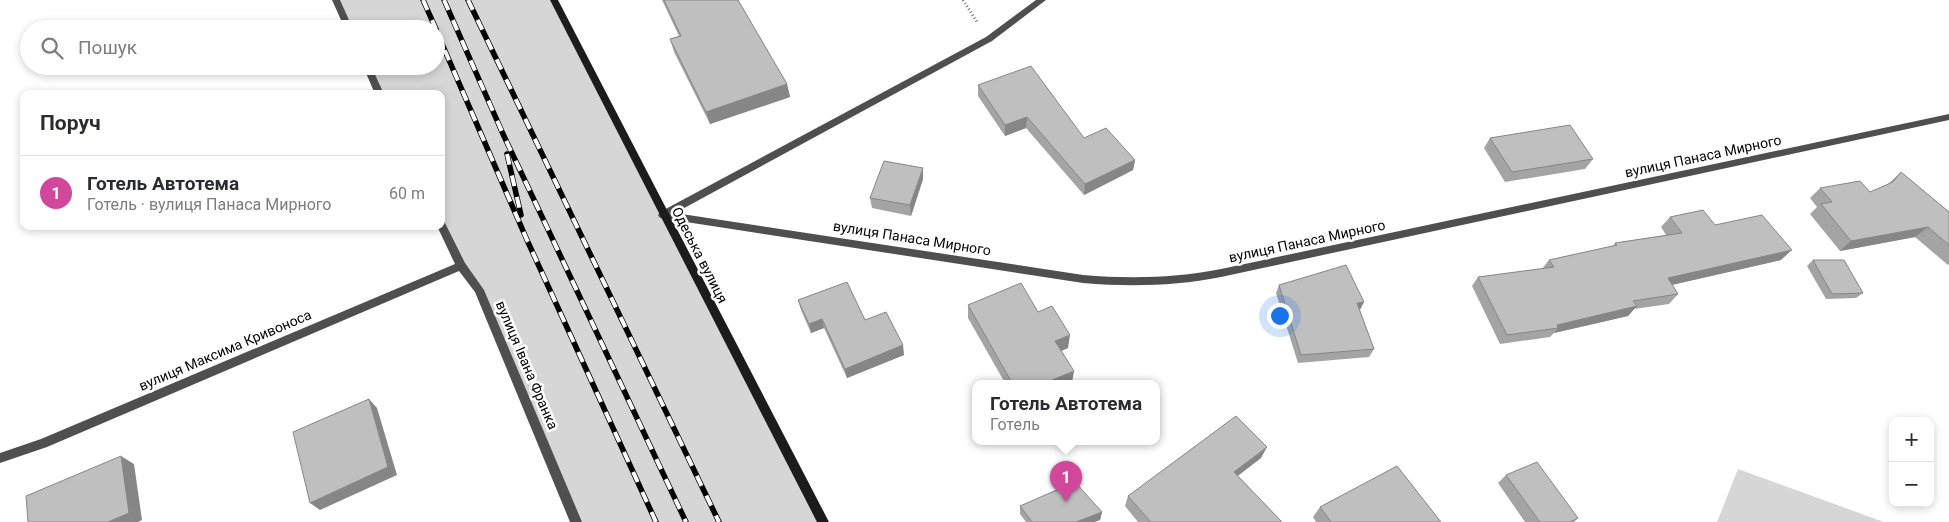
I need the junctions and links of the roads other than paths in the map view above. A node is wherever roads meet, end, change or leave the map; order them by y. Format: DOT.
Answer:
graph roads {
  1 [pos="336,0"];
  2 [pos="554,0"];
  3 [pos="1042,0"];
  4 [pos="345,20"];
  5 [pos="371,75"];
  6 [pos="378,90"];
  7 [pos="1949,117"];
  8 [pos="663,215"];
  9 [pos="444,230"];
  10 [pos="461,266"];
  11 [pos="0,458"];
  12 [pos="576,522"];
  13 [pos="823,522"];
  1 -- 4 [label="street"];
  2 -- 8 [label="main road, Одеська вулиця"];
  3 -- 8 [label="street"];
  5 -- 6 [label="street"];
  7 -- 8 [label="street, вулиця Панаса Мирного"];
  8 -- 13 [label="main road, Одеська вулиця"];
  9 -- 10 [label="street, вулиця Івана Франка"];
  10 -- 11 [label="street, вулиця Максима Кривоноса"];
  10 -- 12 [label="street, вулиця Івана Франка"];
}
